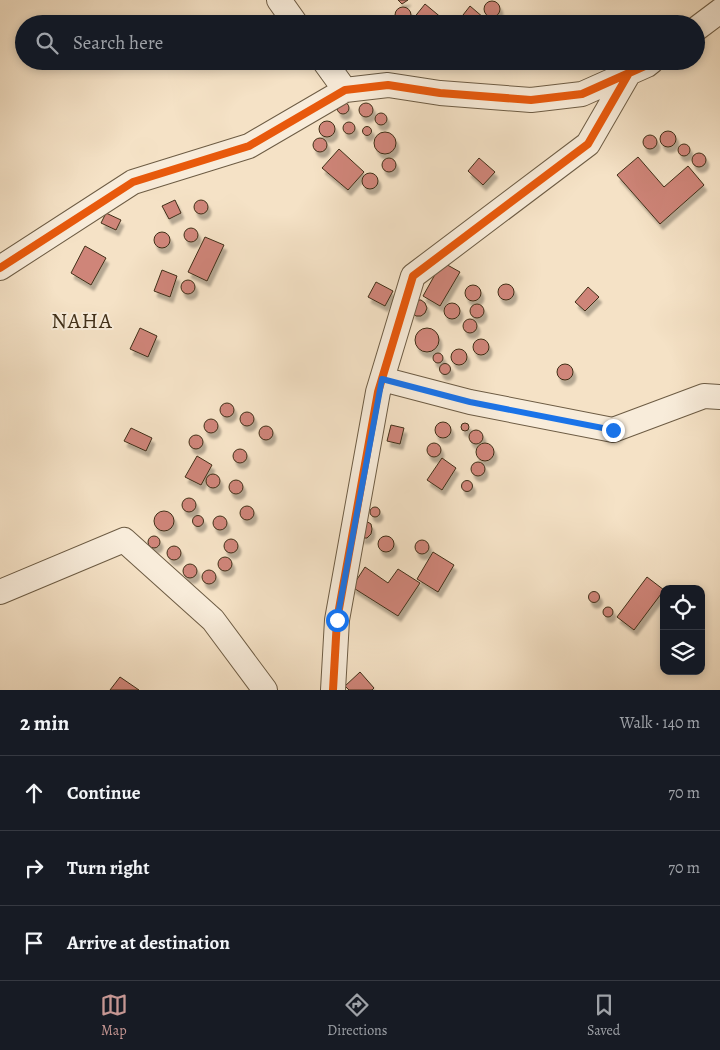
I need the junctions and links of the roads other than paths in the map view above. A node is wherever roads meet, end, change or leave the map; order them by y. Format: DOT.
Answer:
graph roads {
  1 [pos="279,0"];
  2 [pos="720,11"];
  3 [pos="290,15"];
  4 [pos="705,22"];
  5 [pos="331,70"];
  6 [pos="635,70"];
  7 [pos="629,73"];
  8 [pos="345,90"];
  9 [pos="0,247"];
  10 [pos="23,253"];
  11 [pos="0,268"];
  12 [pos="382,379"];
  13 [pos="720,397"];
  14 [pos="0,592"];
  15 [pos="265,690"];
  16 [pos="333,690"];
  1 -- 3 [label="street"];
  2 -- 4 [label="street"];
  5 -- 8 [label="street"];
  6 -- 7 [label="street"];
  7 -- 8 [label="street"];
  7 -- 12 [label="street"];
  8 -- 10 [label="street"];
  9 -- 10 [label="street"];
  10 -- 11 [label="street"];
  12 -- 13 [label="street"];
  12 -- 16 [label="street"];
  14 -- 15 [label="street"];
}
